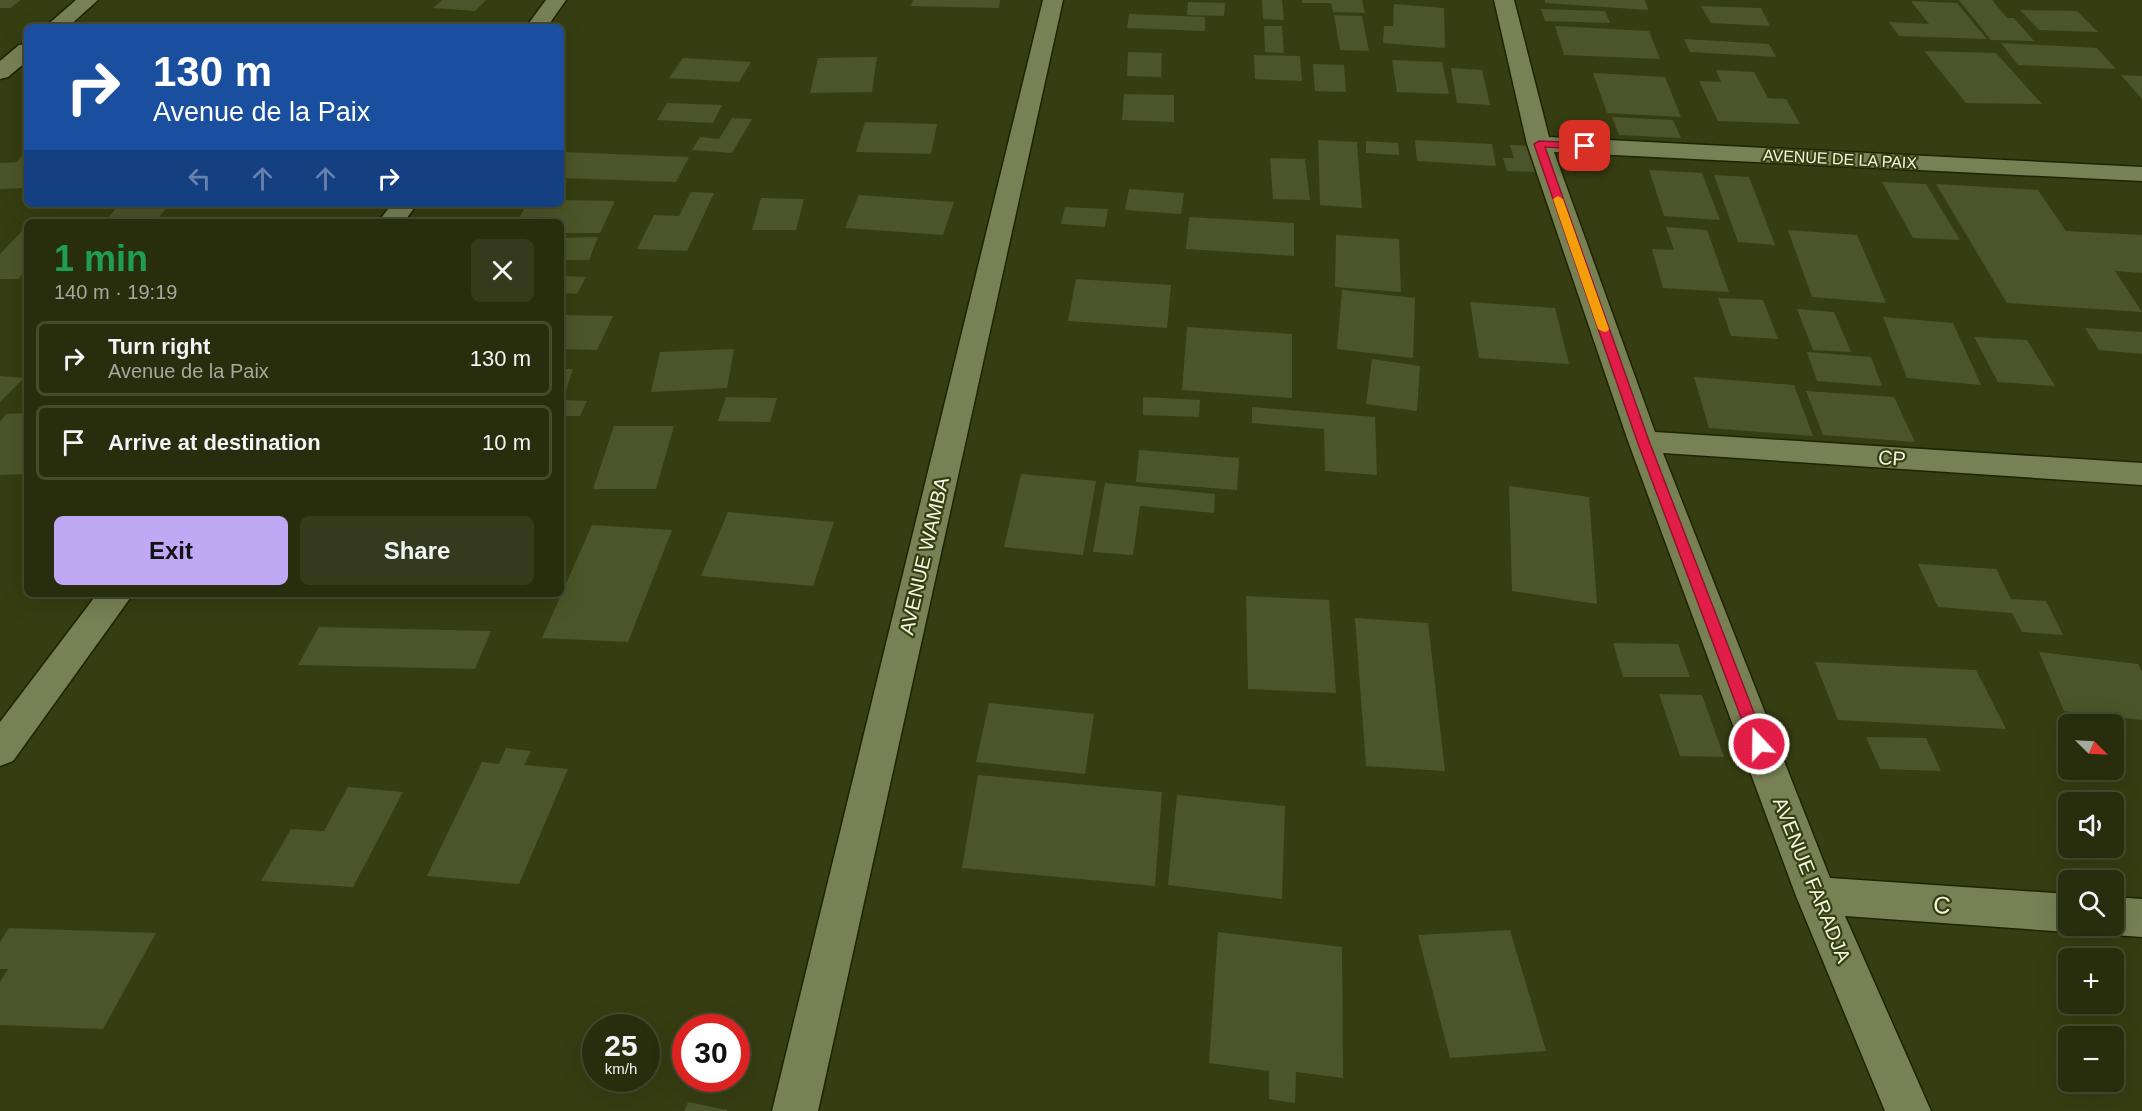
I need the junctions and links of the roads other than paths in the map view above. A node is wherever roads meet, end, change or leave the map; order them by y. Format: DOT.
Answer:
graph roads {
  1 [pos="88,0"];
  2 [pos="556,0"];
  3 [pos="1053,0"];
  4 [pos="1504,0"];
  5 [pos="59,24"];
  6 [pos="538,24"];
  7 [pos="24,52"];
  8 [pos="0,72"];
  9 [pos="1539,144"];
  10 [pos="2142,174"];
  11 [pos="1643,441"];
  12 [pos="2142,474"];
  13 [pos="114,597"];
  14 [pos="0,750"];
  15 [pos="1816,896"];
  16 [pos="2058,912"];
  17 [pos="2124,917"];
  18 [pos="2142,918"];
  19 [pos="795,1111"];
  20 [pos="1908,1111"];
  1 -- 5 [label="street"];
  2 -- 6 [label="street"];
  3 -- 19 [label="street, AVENUE WAMBA"];
  4 -- 9 [label="street, AVENUE FARADJA"];
  7 -- 8 [label="street"];
  9 -- 10 [label="street, AVENUE DE LA PAIX"];
  9 -- 11 [label="street, AVENUE FARADJA"];
  11 -- 12 [label="street, CP"];
  11 -- 15 [label="street, AVENUE FARADJA"];
  13 -- 14 [label="street"];
  15 -- 16 [label="street, C"];
  15 -- 20 [label="street, AVENUE FARADJA"];
  17 -- 18 [label="street"];
}
